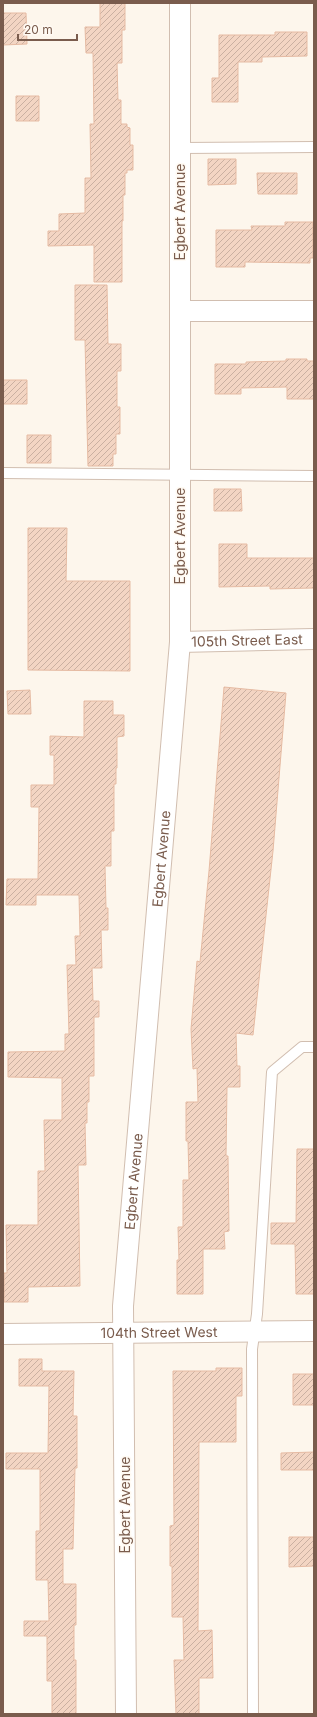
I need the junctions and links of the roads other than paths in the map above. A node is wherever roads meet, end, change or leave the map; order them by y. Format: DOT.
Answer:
graph roads {
  1 [pos="180,3"];
  2 [pos="314,147"];
  3 [pos="180,148"];
  4 [pos="180,311"];
  5 [pos="314,311"];
  6 [pos="3,473"];
  7 [pos="180,475"];
  8 [pos="314,476"];
  9 [pos="314,639"];
  10 [pos="180,642"];
  11 [pos="314,1047"];
  12 [pos="314,1330"];
  13 [pos="254,1331"];
  14 [pos="124,1332"];
  15 [pos="3,1334"];
  16 [pos="126,1714"];
  17 [pos="253,1714"];
  1 -- 3 [label="street, Egbert Avenue"];
  2 -- 3 [label="lane"];
  3 -- 4 [label="street, Egbert Avenue"];
  4 -- 5 [label="street"];
  4 -- 7 [label="street, Egbert Avenue"];
  6 -- 7 [label="lane"];
  7 -- 8 [label="lane"];
  7 -- 10 [label="street, Egbert Avenue"];
  9 -- 10 [label="street, 105th Street East"];
  10 -- 14 [label="street, Egbert Avenue"];
  11 -- 13 [label="lane"];
  12 -- 13 [label="street, 104th Street West"];
  13 -- 14 [label="street, 104th Street West"];
  13 -- 17 [label="lane"];
  14 -- 15 [label="street, 104th Street West"];
  14 -- 16 [label="street, Egbert Avenue"];
}
